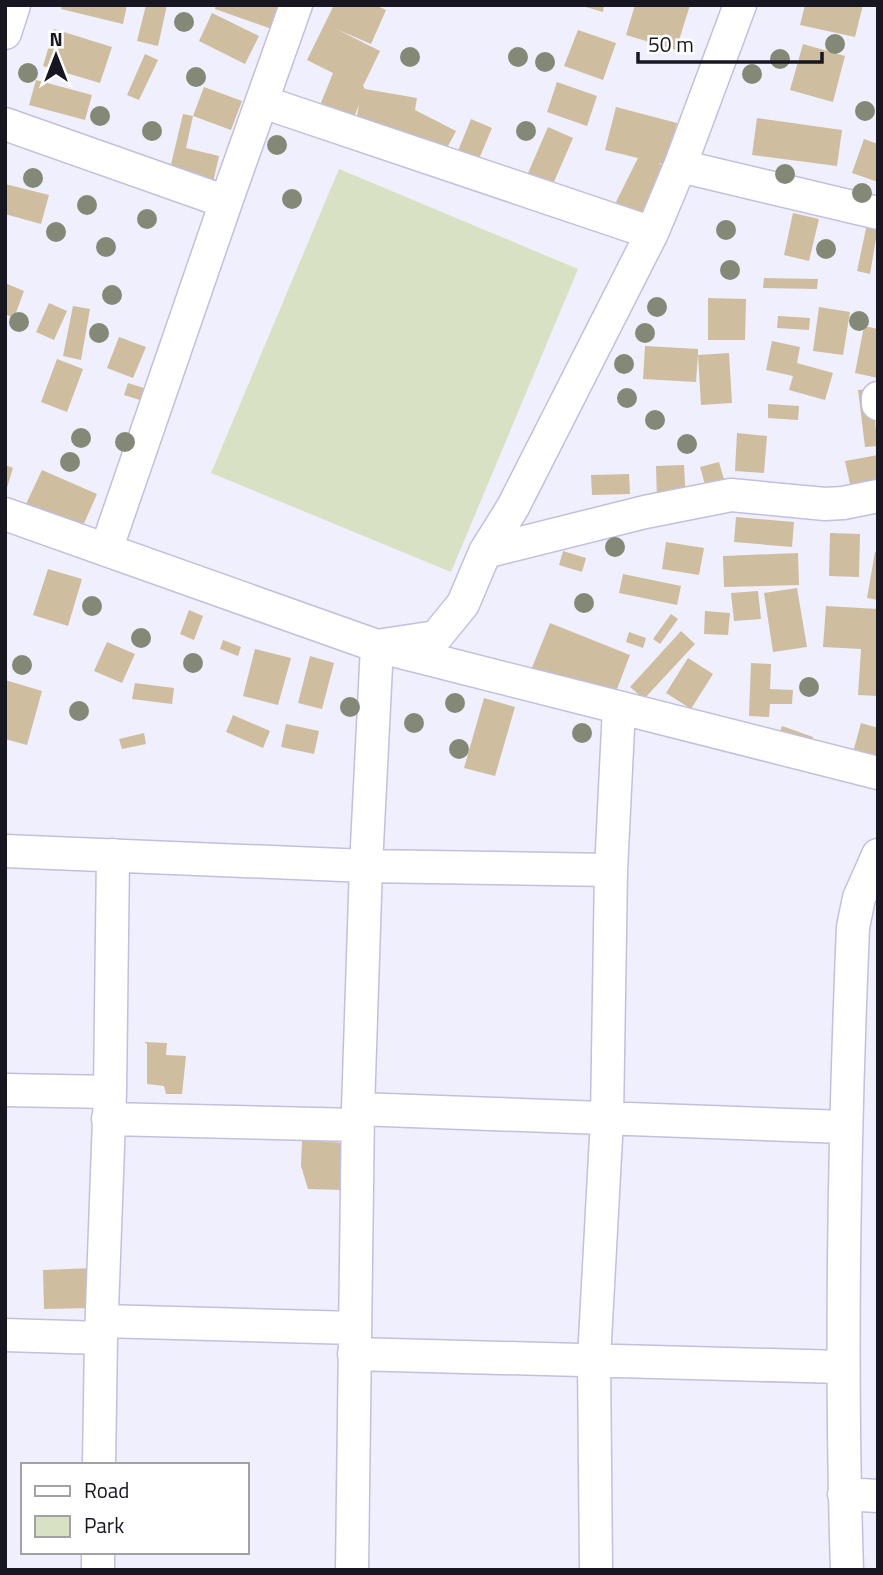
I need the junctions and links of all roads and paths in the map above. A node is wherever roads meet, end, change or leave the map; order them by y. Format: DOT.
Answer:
graph roads {
  1 [pos="14,5"];
  2 [pos="296,5"];
  3 [pos="740,5"];
  4 [pos="5,33"];
  5 [pos="262,102"];
  6 [pos="5,124"];
  7 [pos="680,166"];
  8 [pos="226,202"];
  9 [pos="878,212"];
  10 [pos="652,233"];
  11 [pos="878,398"];
  12 [pos="878,404"];
  13 [pos="878,496"];
  14 [pos="5,514"];
  15 [pos="106,550"];
  16 [pos="485,552"];
  17 [pos="377,646"];
  18 [pos="619,708"];
  19 [pos="878,774"];
  20 [pos="5,851"];
  21 [pos="113,855"];
  22 [pos="878,855"];
  23 [pos="366,866"];
  24 [pos="611,870"];
  25 [pos="5,1090"];
  26 [pos="109,1106"];
  27 [pos="358,1117"];
  28 [pos="607,1119"];
  29 [pos="845,1127"];
  30 [pos="102,1329"];
  31 [pos="5,1335"];
  32 [pos="355,1341"];
  33 [pos="594,1359"];
  34 [pos="842,1367"];
  35 [pos="99,1463"];
  36 [pos="844,1494"];
  37 [pos="878,1496"];
  38 [pos="352,1570"];
  39 [pos="596,1570"];
  40 [pos="847,1570"];
  1 -- 4 [label="street"];
  2 -- 5 [label="street"];
  3 -- 7 [label="street"];
  5 -- 8 [label="street"];
  5 -- 10 [label="street"];
  6 -- 8 [label="street"];
  7 -- 9 [label="street"];
  7 -- 10 [label="street"];
  8 -- 15 [label="street"];
  10 -- 16 [label="street"];
  11 -- 12 [label="street"];
  13 -- 16 [label="street"];
  14 -- 15 [label="street"];
  15 -- 17 [label="street"];
  16 -- 17 [label="street"];
  17 -- 18 [label="street"];
  17 -- 23 [label="street"];
  18 -- 19 [label="street"];
  18 -- 24 [label="street"];
  20 -- 21 [label="street"];
  21 -- 23 [label="street"];
  21 -- 26 [label="street"];
  22 -- 29 [label="street"];
  23 -- 24 [label="street"];
  23 -- 27 [label="street"];
  24 -- 28 [label="street"];
  25 -- 26 [label="street"];
  26 -- 27 [label="street"];
  26 -- 30 [label="street"];
  27 -- 28 [label="street"];
  27 -- 32 [label="street"];
  28 -- 29 [label="street"];
  28 -- 33 [label="street"];
  29 -- 34 [label="street"];
  30 -- 31 [label="street"];
  30 -- 32 [label="street"];
  30 -- 35 [label="street"];
  32 -- 33 [label="street"];
  32 -- 38 [label="street"];
  33 -- 34 [label="street"];
  33 -- 39 [label="street"];
  34 -- 36 [label="street"];
  36 -- 37 [label="street"];
  36 -- 40 [label="street"];
}
